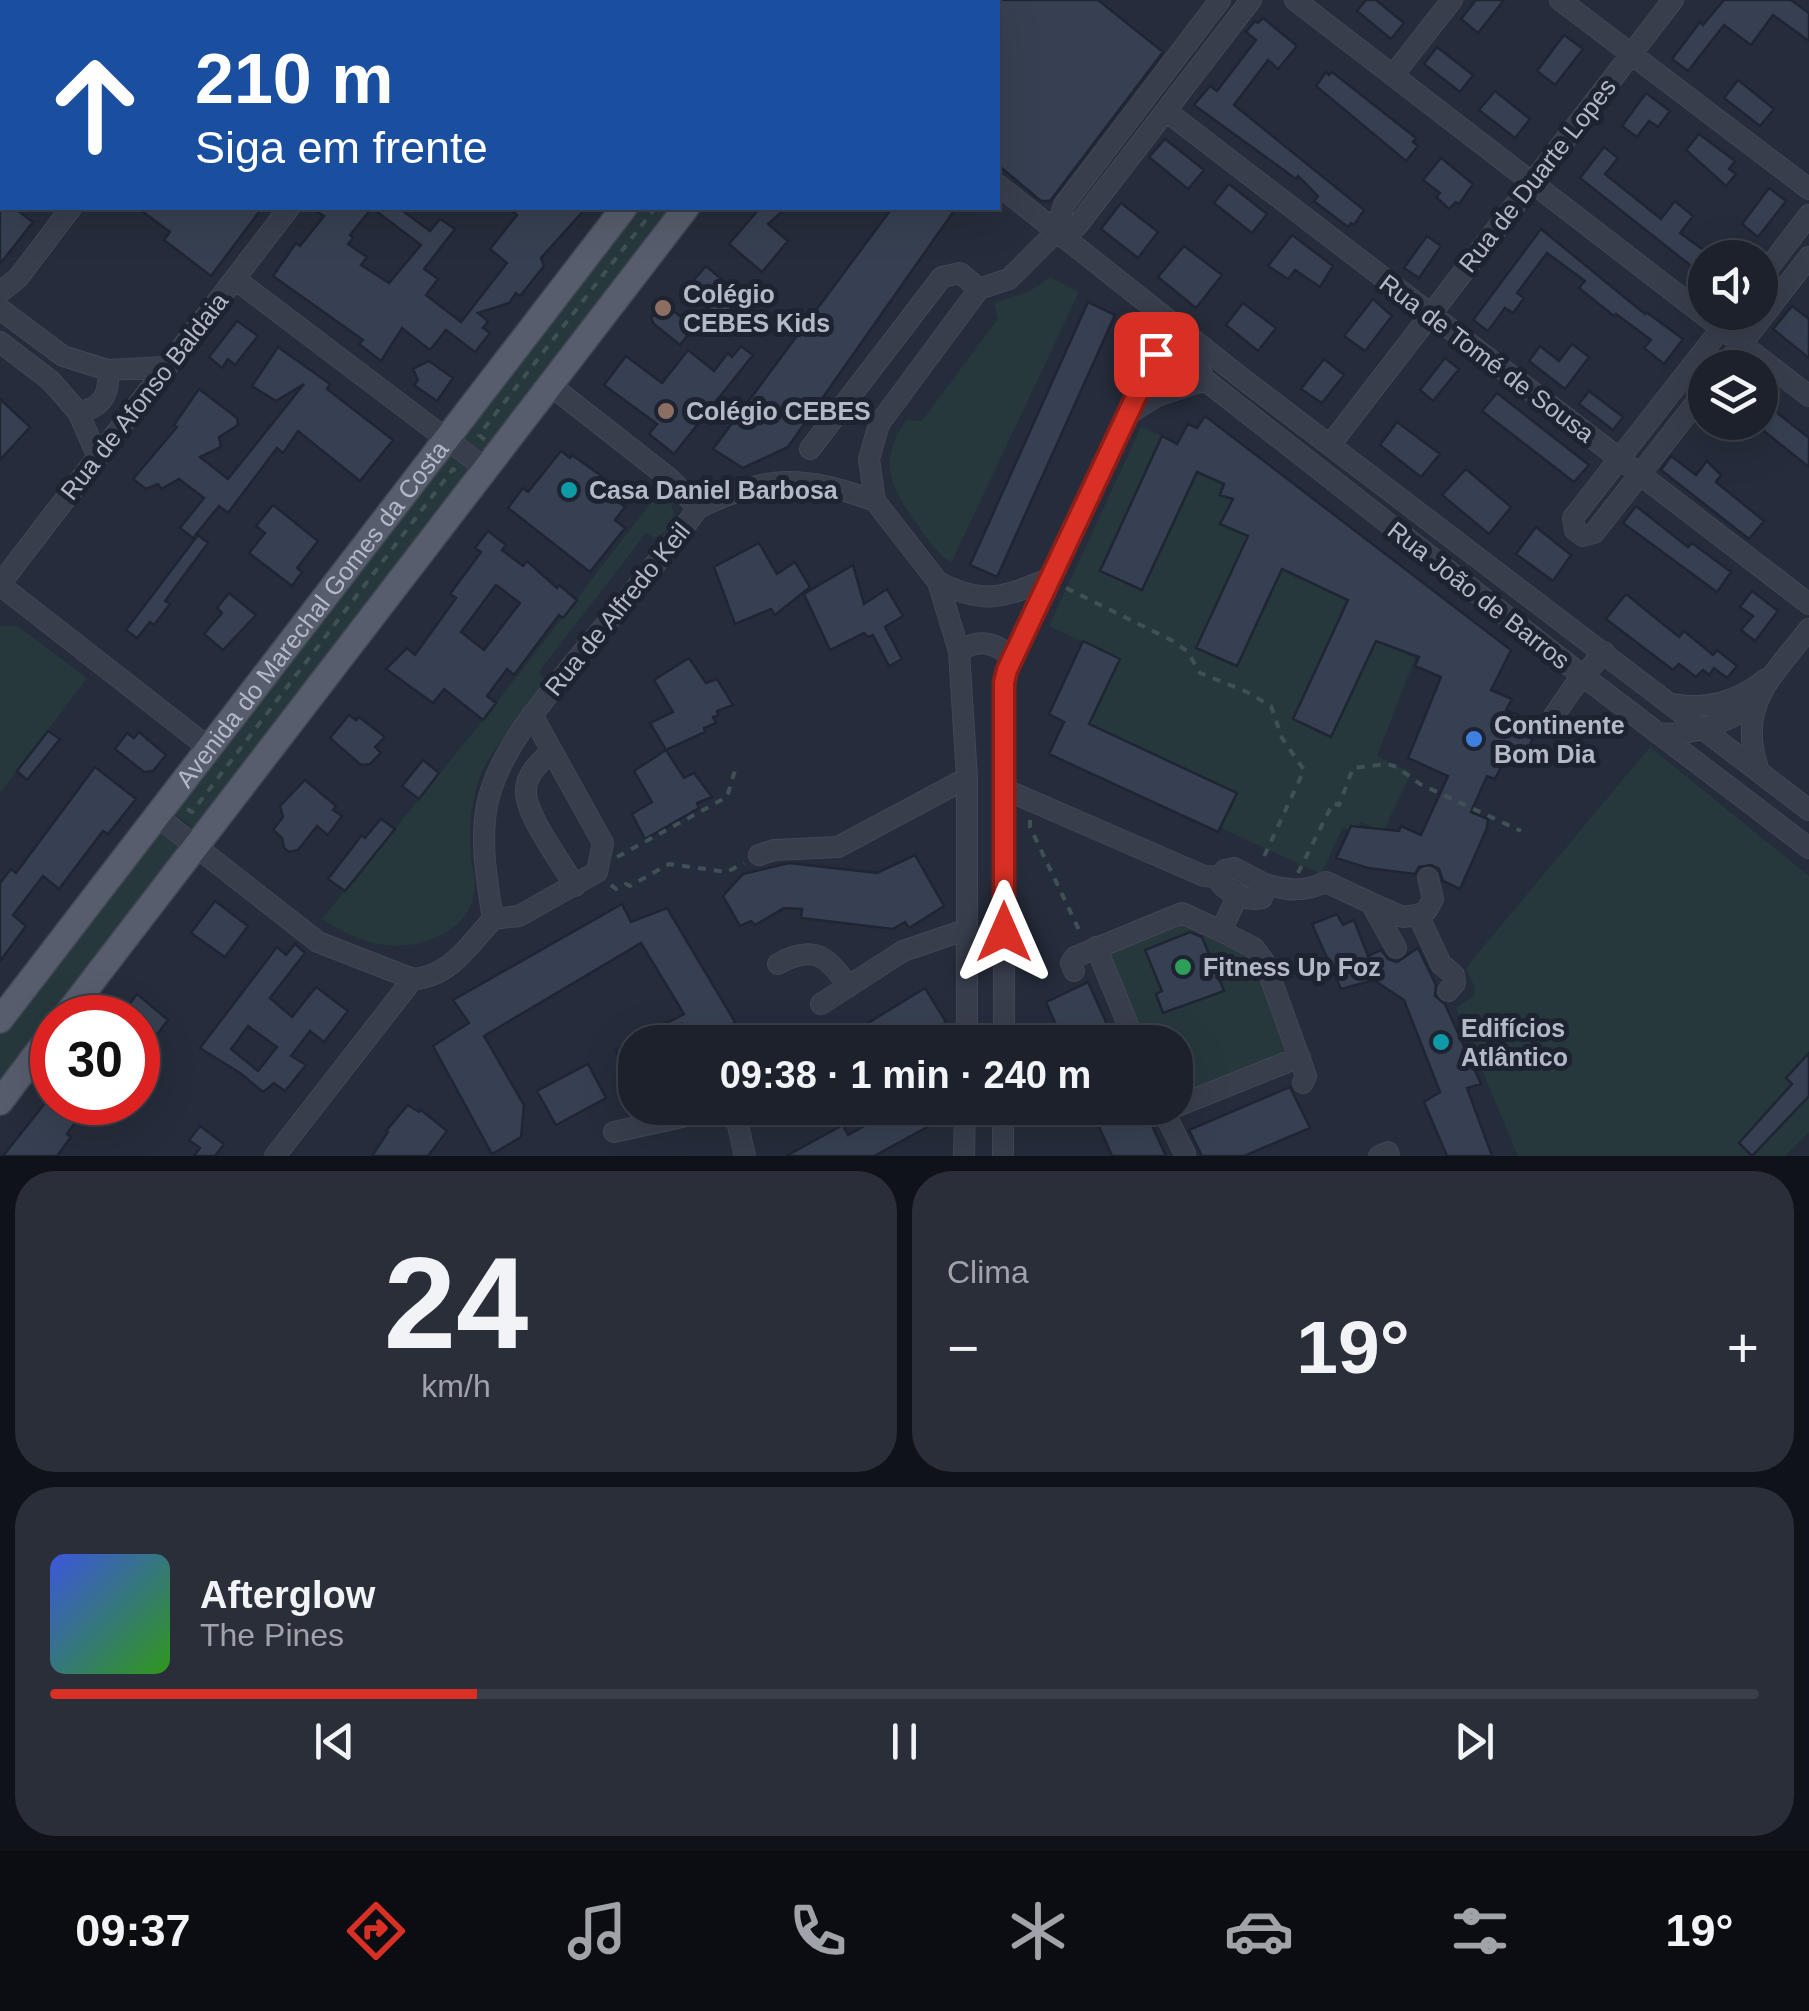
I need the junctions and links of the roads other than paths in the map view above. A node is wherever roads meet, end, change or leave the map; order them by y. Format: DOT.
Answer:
graph roads {
  1 [pos="1220,0"];
  2 [pos="1251,0"];
  3 [pos="1295,0"];
  4 [pos="1452,0"];
  5 [pos="1560,0"];
  6 [pos="1672,0"];
  7 [pos="1631,54"];
  8 [pos="1394,74"];
  9 [pos="1166,111"];
  10 [pos="1532,181"];
  11 [pos="1000,187"];
  12 [pos="1809,189"];
  13 [pos="69,210"];
  14 [pos="288,210"];
  15 [pos="622,210"];
  16 [pos="684,210"];
  17 [pos="1809,215"];
  18 [pos="1055,234"];
  19 [pos="1778,255"];
  20 [pos="1809,257"];
  21 [pos="235,279"];
  22 [pos="979,289"];
  23 [pos="0,292"];
  24 [pos="1688,292"];
  25 [pos="0,309"];
  26 [pos="1430,314"];
  27 [pos="1170,323"];
  28 [pos="1720,330"];
  29 [pos="1734,330"];
  30 [pos="1742,344"];
  31 [pos="2,346"];
  32 [pos="1737,350"];
  33 [pos="165,367"];
  34 [pos="108,370"];
  35 [pos="1205,380"];
  36 [pos="550,385"];
  37 [pos="1809,396"];
  38 [pos="78,412"];
  39 [pos="1688,413"];
  40 [pos="1129,414"];
  41 [pos="447,438"];
  42 [pos="1330,445"];
  43 [pos="810,449"];
  44 [pos="97,456"];
  45 [pos="1619,459"];
  46 [pos="477,463"];
  47 [pos="1640,475"];
  48 [pos="876,501"];
  49 [pos="698,508"];
  50 [pos="1048,579"];
  51 [pos="938,582"];
  52 [pos="0,585"];
  53 [pos="1809,604"];
  54 [pos="1809,629"];
  55 [pos="960,652"];
  56 [pos="1604,652"];
  57 [pos="1012,657"];
  58 [pos="1775,672"];
  59 [pos="1583,676"];
  60 [pos="1671,704"];
  61 [pos="1756,704"];
  62 [pos="532,715"];
  63 [pos="1554,716"];
  64 [pos="1704,728"];
  65 [pos="1657,733"];
  66 [pos="209,748"];
  67 [pos="551,752"];
  68 [pos="1759,771"];
  69 [pos="968,778"];
  70 [pos="1004,790"];
  71 [pos="1809,810"];
  72 [pos="167,816"];
  73 [pos="196,846"];
  74 [pos="1809,848"];
  75 [pos="759,854"];
  76 [pos="1220,877"];
  77 [pos="1428,878"];
  78 [pos="1260,880"];
  79 [pos="574,886"];
  80 [pos="1238,895"];
  81 [pos="1371,903"];
  82 [pos="1418,916"];
  83 [pos="493,919"];
  84 [pos="968,928"];
  85 [pos="1222,931"];
  86 [pos="1096,948"];
  87 [pos="1396,948"];
  88 [pos="778,964"];
  89 [pos="1074,972"];
  90 [pos="413,980"];
  91 [pos="848,987"];
  92 [pos="1448,990"];
  93 [pos="82,995"];
  94 [pos="821,1004"];
  95 [pos="0,1020"];
  96 [pos="967,1025"];
  97 [pos="1004,1025"];
  98 [pos="1128,1025"];
  99 [pos="1300,1057"];
  100 [pos="30,1062"];
  101 [pos="1303,1082"];
  102 [pos="1193,1099"];
  103 [pos="0,1102"];
  104 [pos="648,1125"];
  105 [pos="736,1125"];
  106 [pos="965,1125"];
  107 [pos="1003,1125"];
  108 [pos="1175,1125"];
  109 [pos="614,1132"];
  110 [pos="1185,1154"];
  111 [pos="276,1156"];
  112 [pos="744,1156"];
  113 [pos="964,1156"];
  114 [pos="1003,1156"];
  1 -- 18 [label="street"];
  2 -- 9 [label="street"];
  3 -- 8 [label="street"];
  4 -- 8 [label="street"];
  5 -- 7 [label="street"];
  6 -- 7 [label="street, Rua de Duarte Lopes"];
  7 -- 10 [label="street, Rua de Duarte Lopes"];
  7 -- 12 [label="street"];
  8 -- 10 [label="street"];
  9 -- 18 [label="street"];
  9 -- 26 [label="street, Rua de Tomé de Sousa"];
  10 -- 24 [label="street"];
  10 -- 26 [label="street, Rua de Duarte Lopes"];
  11 -- 18 [label="street, Rua João de Barros"];
  13 -- 23 [label="street"];
  14 -- 21 [label="street, Rua de Afonso Baldaia"];
  15 -- 41 [label="main road, Avenida do Marechal Gomes da Costa"];
  16 -- 36 [label="main road, Avenida do Marechal Gomes da Costa"];
  17 -- 19 [label="street"];
  18 -- 22 [label="street"];
  18 -- 27 [label="street, Rua João de Barros"];
  20 -- 30 [label="street"];
  21 -- 33 [label="street, Rua de Afonso Baldaia"];
  21 -- 41 [label="street"];
  22 -- 43 [label="street"];
  22 -- 48 [label="street"];
  25 -- 34 [label="street"];
  26 -- 42 [label="street, Rua de Duarte Lopes"];
  26 -- 45 [label="street, Rua de Tomé de Sousa"];
  27 -- 35 [label="street, Rua João de Barros"];
  27 -- 40 [label="street"];
  27 -- 42 [label="street, Rua João de Barros"];
  28 -- 45 [label="street"];
  29 -- 30 [label="street"];
  30 -- 32 [label="street"];
  30 -- 37 [label="street"];
  31 -- 38 [label="street"];
  33 -- 34 [label="street"];
  33 -- 44 [label="street, Rua de Afonso Baldaia"];
  34 -- 38 [label="street"];
  35 -- 40 [label="street"];
  35 -- 59 [label="street, Rua João de Barros"];
  36 -- 46 [label="main road, Avenida do Marechal Gomes da Costa"];
  36 -- 49 [label="street"];
  38 -- 44 [label="street"];
  39 -- 47 [label="street"];
  40 -- 50 [label="street"];
  41 -- 46 [label="street"];
  41 -- 66 [label="main road, Avenida do Marechal Gomes da Costa"];
  42 -- 56 [label="street, Rua João de Barros"];
  44 -- 52 [label="street, Rua de Afonso Baldaia"];
  45 -- 47 [label="street, Rua de Tomé de Sousa"];
  45 -- 47 [label="street"];
  46 -- 73 [label="main road, Avenida do Marechal Gomes da Costa"];
  47 -- 53 [label="street, Rua de Tomé de Sousa"];
  48 -- 49 [label="street, Rua de Alfredo Keil"];
  48 -- 51 [label="street"];
  49 -- 62 [label="street, Rua de Alfredo Keil"];
  50 -- 51 [label="street"];
  50 -- 57 [label="street"];
  51 -- 55 [label="street"];
  52 -- 66 [label="street"];
  54 -- 58 [label="street"];
  55 -- 57 [label="street"];
  55 -- 69 [label="street"];
  56 -- 59 [label="street"];
  56 -- 60 [label="street, Rua João de Barros"];
  57 -- 70 [label="street"];
  58 -- 60 [label="street"];
  58 -- 61 [label="street"];
  59 -- 63 [label="street"];
  59 -- 65 [label="street, Rua João de Barros"];
  60 -- 64 [label="street, Rua João de Barros"];
  61 -- 64 [label="street"];
  61 -- 68 [label="street"];
  62 -- 67 [label="street, Rua de Alfredo Keil"];
  62 -- 83 [label="street, Rua de Alfredo Keil"];
  64 -- 65 [label="street"];
  64 -- 68 [label="street, Rua João de Barros"];
  65 -- 74 [label="street, Rua João de Barros"];
  66 -- 72 [label="main road, Avenida do Marechal Gomes da Costa"];
  67 -- 79 [label="street"];
  67 -- 79 [label="street, Rua de Alfredo Keil"];
  68 -- 71 [label="street, Rua João de Barros"];
  69 -- 75 [label="street"];
  69 -- 84 [label="street"];
  70 -- 76 [label="street"];
  70 -- 97 [label="street"];
  72 -- 73 [label="street"];
  72 -- 95 [label="main road, Avenida do Marechal Gomes da Costa"];
  73 -- 90 [label="street"];
  73 -- 93 [label="main road, Avenida do Marechal Gomes da Costa"];
  76 -- 78 [label="street"];
  76 -- 80 [label="street"];
  77 -- 82 [label="street"];
  78 -- 80 [label="street"];
  78 -- 81 [label="street"];
  79 -- 83 [label="street"];
  80 -- 85 [label="street"];
  81 -- 82 [label="street"];
  81 -- 87 [label="street"];
  82 -- 92 [label="street"];
  83 -- 90 [label="street"];
  84 -- 91 [label="street"];
  84 -- 96 [label="street"];
  85 -- 86 [label="street"];
  85 -- 99 [label="street"];
  86 -- 89 [label="street"];
  86 -- 98 [label="street"];
  88 -- 91 [label="street"];
  90 -- 111 [label="street"];
  91 -- 94 [label="street"];
  99 -- 101 [label="street"];
  99 -- 102 [label="street"];
  100 -- 103 [label="main road"];
  104 -- 109 [label="street"];
  105 -- 112 [label="street"];
  106 -- 113 [label="street"];
  107 -- 114 [label="street"];
  108 -- 110 [label="street"];
}
